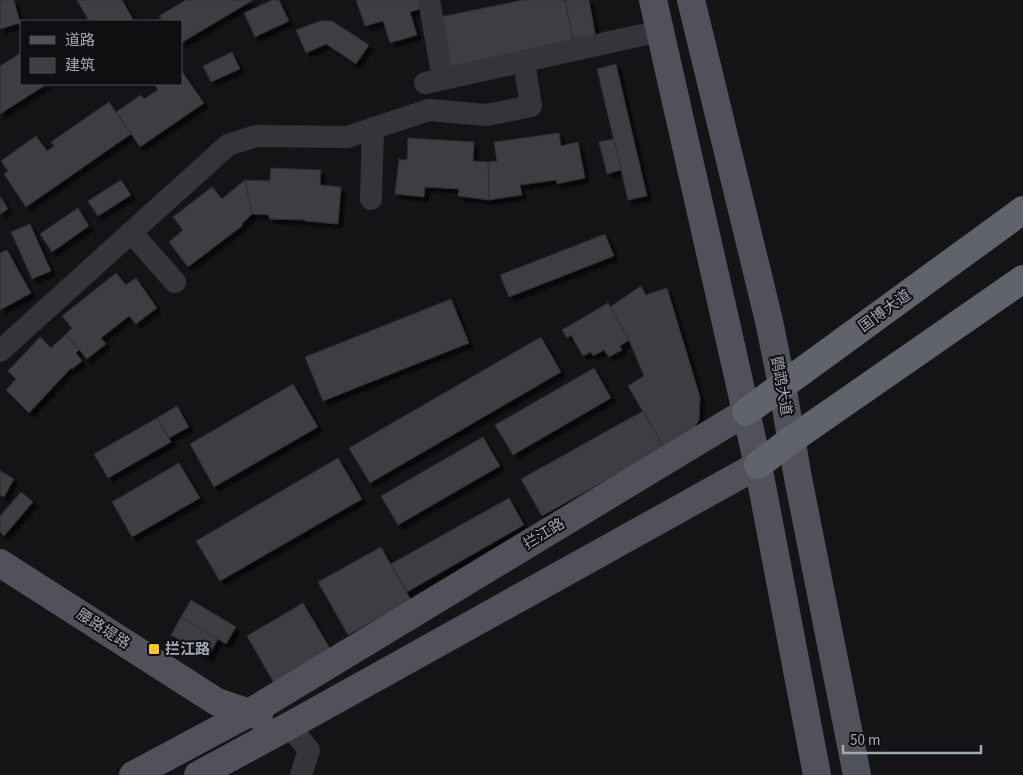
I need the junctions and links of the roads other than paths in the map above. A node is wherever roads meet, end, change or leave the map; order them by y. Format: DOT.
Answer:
graph roads {
  1 [pos="429,0"];
  2 [pos="653,0"];
  3 [pos="691,0"];
  4 [pos="660,31"];
  5 [pos="524,62"];
  6 [pos="373,128"];
  7 [pos="371,199"];
  8 [pos="1023,210"];
  9 [pos="131,232"];
  10 [pos="1023,279"];
  11 [pos="175,282"];
  12 [pos="0,351"];
  13 [pos="782,385"];
  14 [pos="746,412"];
  15 [pos="791,440"];
  16 [pos="758,465"];
  17 [pos="0,564"];
  18 [pos="249,713"];
  19 [pos="289,726"];
  20 [pos="133,775"];
  21 [pos="198,775"];
  22 [pos="301,775"];
  23 [pos="817,775"];
  24 [pos="856,775"];
  1 -- 5 [label="street"];
  2 -- 4 [label="main road"];
  3 -- 13 [label="main road, 鹦鹉大道"];
  4 -- 5 [label="street"];
  4 -- 14 [label="main road"];
  5 -- 6 [label="street"];
  6 -- 7 [label="street"];
  6 -- 9 [label="street"];
  8 -- 13 [label="highway, 国博大道"];
  9 -- 11 [label="street"];
  9 -- 12 [label="street"];
  10 -- 15 [label="highway"];
  13 -- 14 [label="highway, 国博大道"];
  13 -- 15 [label="main road, 鹦鹉大道"];
  14 -- 16 [label="main road"];
  14 -- 18 [label="main road, 拦江路"];
  15 -- 16 [label="highway"];
  15 -- 24 [label="main road, 鹦鹉大道"];
  16 -- 19 [label="main road"];
  16 -- 23 [label="main road"];
  17 -- 18 [label="main road, 腰路堤路"];
  18 -- 19 [label="main road, 腰路堤路"];
  18 -- 20 [label="main road, 拦江路"];
  19 -- 21 [label="main road"];
  19 -- 22 [label="street"];
}
